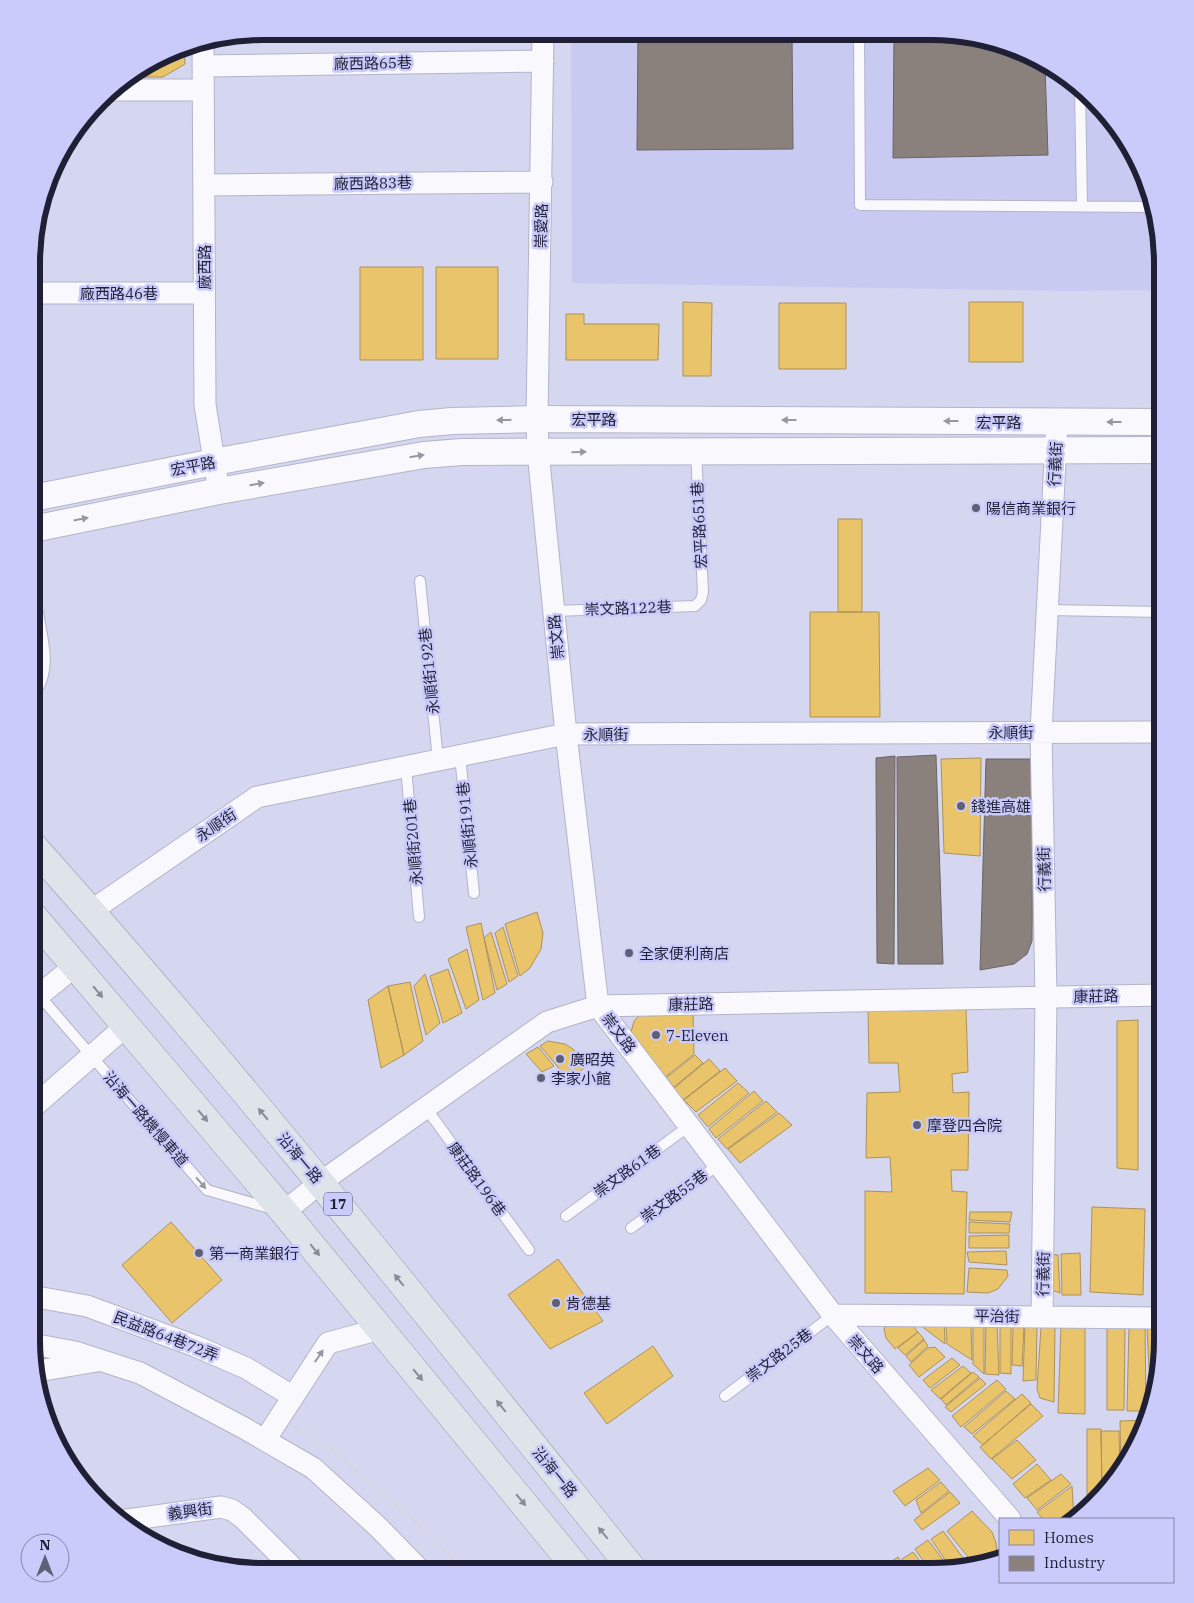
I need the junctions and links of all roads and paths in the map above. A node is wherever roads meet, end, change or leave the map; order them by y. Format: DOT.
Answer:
graph roads {
  1 [pos="543,40"];
  2 [pos="858,40"];
  3 [pos="203,49"];
  4 [pos="543,61"];
  5 [pos="203,66"];
  6 [pos="122,90"];
  7 [pos="203,90"];
  8 [pos="1080,97"];
  9 [pos="542,182"];
  10 [pos="204,185"];
  11 [pos="1082,206"];
  12 [pos="1147,207"];
  13 [pos="40,292"];
  14 [pos="204,293"];
  15 [pos="536,419"];
  16 [pos="1057,422"];
  17 [pos="1154,422"];
  18 [pos="1056,449"];
  19 [pos="1154,450"];
  20 [pos="696,451"];
  21 [pos="538,452"];
  22 [pos="214,462"];
  23 [pos="219,491"];
  24 [pos="40,497"];
  25 [pos="40,528"];
  26 [pos="420,581"];
  27 [pos="701,600"];
  28 [pos="1048,610"];
  29 [pos="554,611"];
  30 [pos="1154,612"];
  31 [pos="1041,732"];
  32 [pos="1154,732"];
  33 [pos="566,734"];
  34 [pos="460,756"];
  35 [pos="438,760"];
  36 [pos="406,767"];
  37 [pos="40,854"];
  38 [pos="474,894"];
  39 [pos="91,911"];
  40 [pos="420,917"];
  41 [pos="40,924"];
  42 [pos="75,966"];
  43 [pos="40,990"];
  44 [pos="1154,995"];
  45 [pos="1046,997"];
  46 [pos="40,1000"];
  47 [pos="598,1006"];
  48 [pos="126,1026"];
  49 [pos="92,1056"];
  50 [pos="40,1101"];
  51 [pos="426,1108"];
  52 [pos="689,1126"];
  53 [pos="718,1164"];
  54 [pos="320,1182"];
  55 [pos="284,1212"];
  56 [pos="566,1216"];
  57 [pos="631,1228"];
  58 [pos="529,1250"];
  59 [pos="40,1298"];
  60 [pos="833,1315"];
  61 [pos="1042,1317"];
  62 [pos="1154,1318"];
  63 [pos="380,1329"];
  64 [pos="40,1345"];
  65 [pos="100,1360"];
  66 [pos="42,1370"];
  67 [pos="292,1396"];
  68 [pos="725,1396"];
  69 [pos="265,1440"];
  70 [pos="1009,1518"];
  71 [pos="130,1519"];
  72 [pos="283,1563"];
  73 [pos="413,1563"];
  74 [pos="572,1563"];
  75 [pos="628,1563"];
  1 -- 4 [label="street, 崇愛路"];
  2 -- 11 [label="lane"];
  3 -- 5 [label="street, 廠西路"];
  4 -- 5 [label="street, 廠西路65巷"];
  4 -- 9 [label="street, 崇愛路"];
  5 -- 7 [label="street, 廠西路"];
  6 -- 7 [label="street"];
  7 -- 10 [label="street, 廠西路"];
  8 -- 11 [label="lane"];
  9 -- 10 [label="street, 廠西路83巷"];
  9 -- 15 [label="street, 崇愛路"];
  10 -- 14 [label="street, 廠西路"];
  11 -- 12 [label="lane"];
  13 -- 14 [label="street, 廠西路46巷"];
  14 -- 22 [label="street, 廠西路"];
  16 -- 15 [label="street, 宏平路, one-way"];
  15 -- 21 [label="street, 崇文路"];
  15 -- 22 [label="street, 宏平路, one-way"];
  17 -- 16 [label="street, 宏平路, one-way"];
  16 -- 18 [label="street, 行義街"];
  18 -- 19 [label="street, 宏平路"];
  18 -- 20 [label="street, 宏平路"];
  18 -- 28 [label="street, 行義街"];
  21 -- 20 [label="street, 宏平路, one-way"];
  20 -- 27 [label="lane, 宏平路651巷"];
  23 -- 21 [label="street, 宏平路, one-way"];
  21 -- 29 [label="street, 崇文路"];
  22 -- 23 [label="street, 廠西路"];
  22 -- 24 [label="street, 宏平路"];
  25 -- 23 [label="street, 宏平路, one-way"];
  26 -- 35 [label="lane, 永順街192巷"];
  27 -- 29 [label="lane, 崇文路122巷"];
  28 -- 30 [label="lane"];
  28 -- 31 [label="street, 行義街"];
  29 -- 33 [label="street, 崇文路"];
  31 -- 32 [label="street, 永順街"];
  31 -- 33 [label="street, 永順街"];
  31 -- 45 [label="street, 行義街"];
  33 -- 34 [label="street, 永順街"];
  33 -- 47 [label="street, 崇文路"];
  34 -- 35 [label="street, 永順街"];
  34 -- 38 [label="lane, 永順街191巷"];
  35 -- 36 [label="street, 永順街"];
  36 -- 39 [label="street, 永順街"];
  36 -- 40 [label="lane, 永順街201巷"];
  37 -- 39 [label="main road, 沿海一路 / 17"];
  54 -- 39 [label="main road, 沿海一路 / 17, one-way"];
  41 -- 42 [label="main road"];
  42 -- 43 [label="street"];
  42 -- 48 [label="main road, one-way"];
  44 -- 45 [label="street, 康莊路"];
  45 -- 47 [label="street, 康莊路"];
  45 -- 61 [label="street, 行義街"];
  46 -- 49 [label="lane, 沿海一路機慢車道"];
  47 -- 51 [label="street, 康莊路"];
  47 -- 52 [label="street, 崇文路"];
  48 -- 49 [label="street"];
  48 -- 55 [label="main road, one-way"];
  49 -- 50 [label="street"];
  49 -- 55 [label="lane, 沿海一路機慢車道, one-way"];
  51 -- 54 [label="street, 康莊路"];
  51 -- 58 [label="lane, 康莊路196巷"];
  52 -- 53 [label="street, 崇文路"];
  52 -- 56 [label="lane, 崇文路61巷"];
  53 -- 57 [label="lane, 崇文路55巷"];
  53 -- 60 [label="street, 崇文路"];
  54 -- 55 [label="street, 康莊路"];
  75 -- 54 [label="main road, 沿海一路 / 17, one-way"];
  55 -- 63 [label="main road, one-way"];
  59 -- 67 [label="street, 民益路64巷72弄"];
  60 -- 61 [label="street, 平治街"];
  60 -- 68 [label="lane, 崇文路25巷"];
  60 -- 70 [label="street, 崇文路"];
  61 -- 62 [label="street, 平治街"];
  67 -- 63 [label="street, one-way"];
  63 -- 74 [label="main road, one-way"];
  64 -- 65 [label="street"];
  65 -- 66 [label="street"];
  65 -- 69 [label="street"];
  67 -- 69 [label="street"];
  69 -- 73 [label="street"];
  71 -- 72 [label="street, 義興街"];
}
